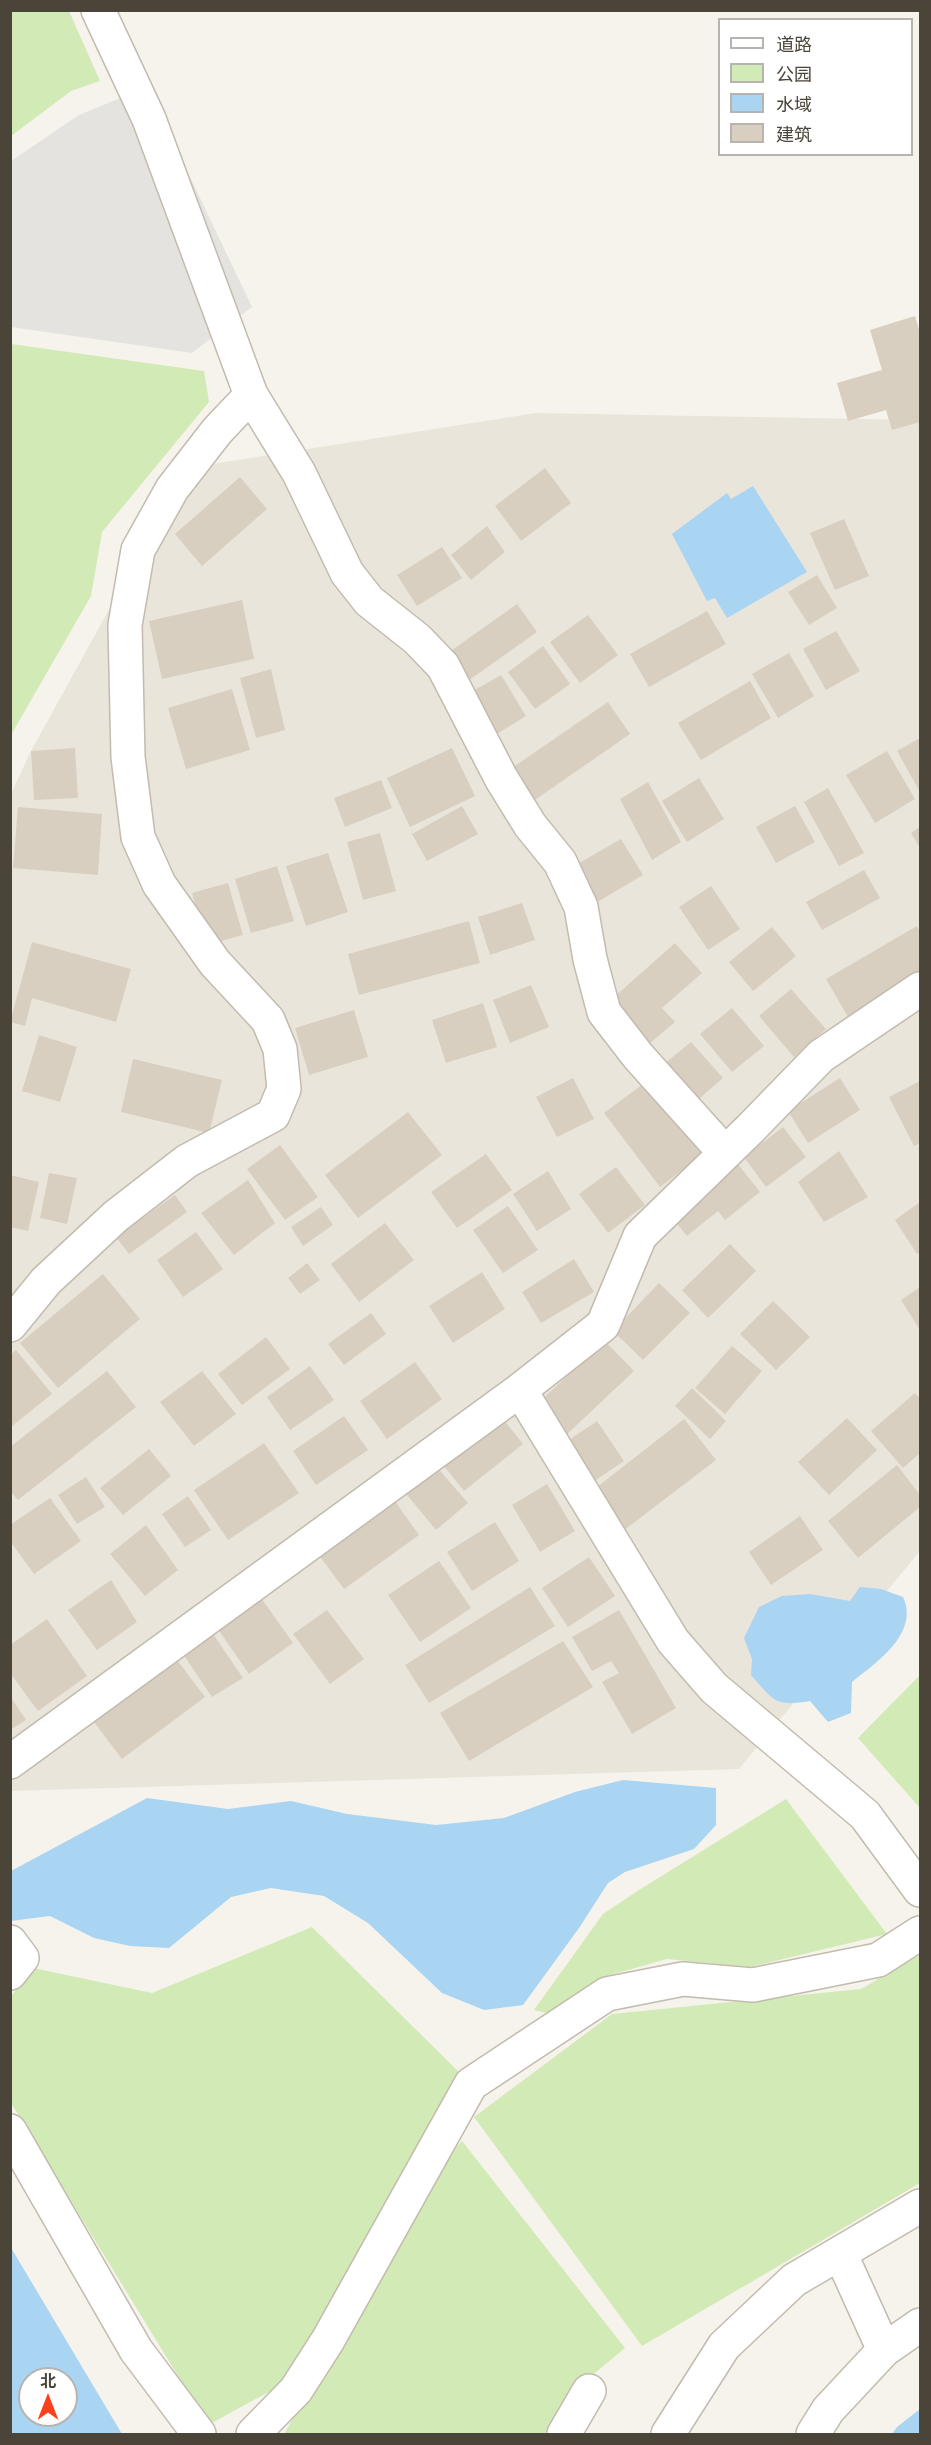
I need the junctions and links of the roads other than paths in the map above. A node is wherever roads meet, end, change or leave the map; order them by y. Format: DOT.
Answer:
graph roads {
  1 [pos="98,10"];
  2 [pos="251,395"];
  3 [pos="921,989"];
  4 [pos="725,1153"];
  5 [pos="10,1324"];
  6 [pos="520,1390"];
  7 [pos="10,1762"];
  8 [pos="919,1884"];
  9 [pos="921,1933"];
  10 [pos="10,1942"];
  11 [pos="10,1973"];
  12 [pos="10,2131"];
  13 [pos="921,2206"];
  14 [pos="840,2253"];
  15 [pos="921,2325"];
  16 [pos="884,2350"];
  17 [pos="589,2391"];
  18 [pos="199,2434"];
  19 [pos="253,2434"];
  20 [pos="564,2434"];
  21 [pos="668,2434"];
  22 [pos="813,2434"];
  1 -- 2 [label="street"];
  2 -- 4 [label="street"];
  2 -- 5 [label="street"];
  3 -- 4 [label="street"];
  4 -- 6 [label="street"];
  6 -- 7 [label="street"];
  6 -- 8 [label="street"];
  9 -- 19 [label="street"];
  10 -- 11 [label="street"];
  12 -- 18 [label="street"];
  13 -- 14 [label="street"];
  14 -- 16 [label="street"];
  14 -- 21 [label="street"];
  15 -- 16 [label="street"];
  16 -- 22 [label="street"];
  17 -- 20 [label="street"];
}
